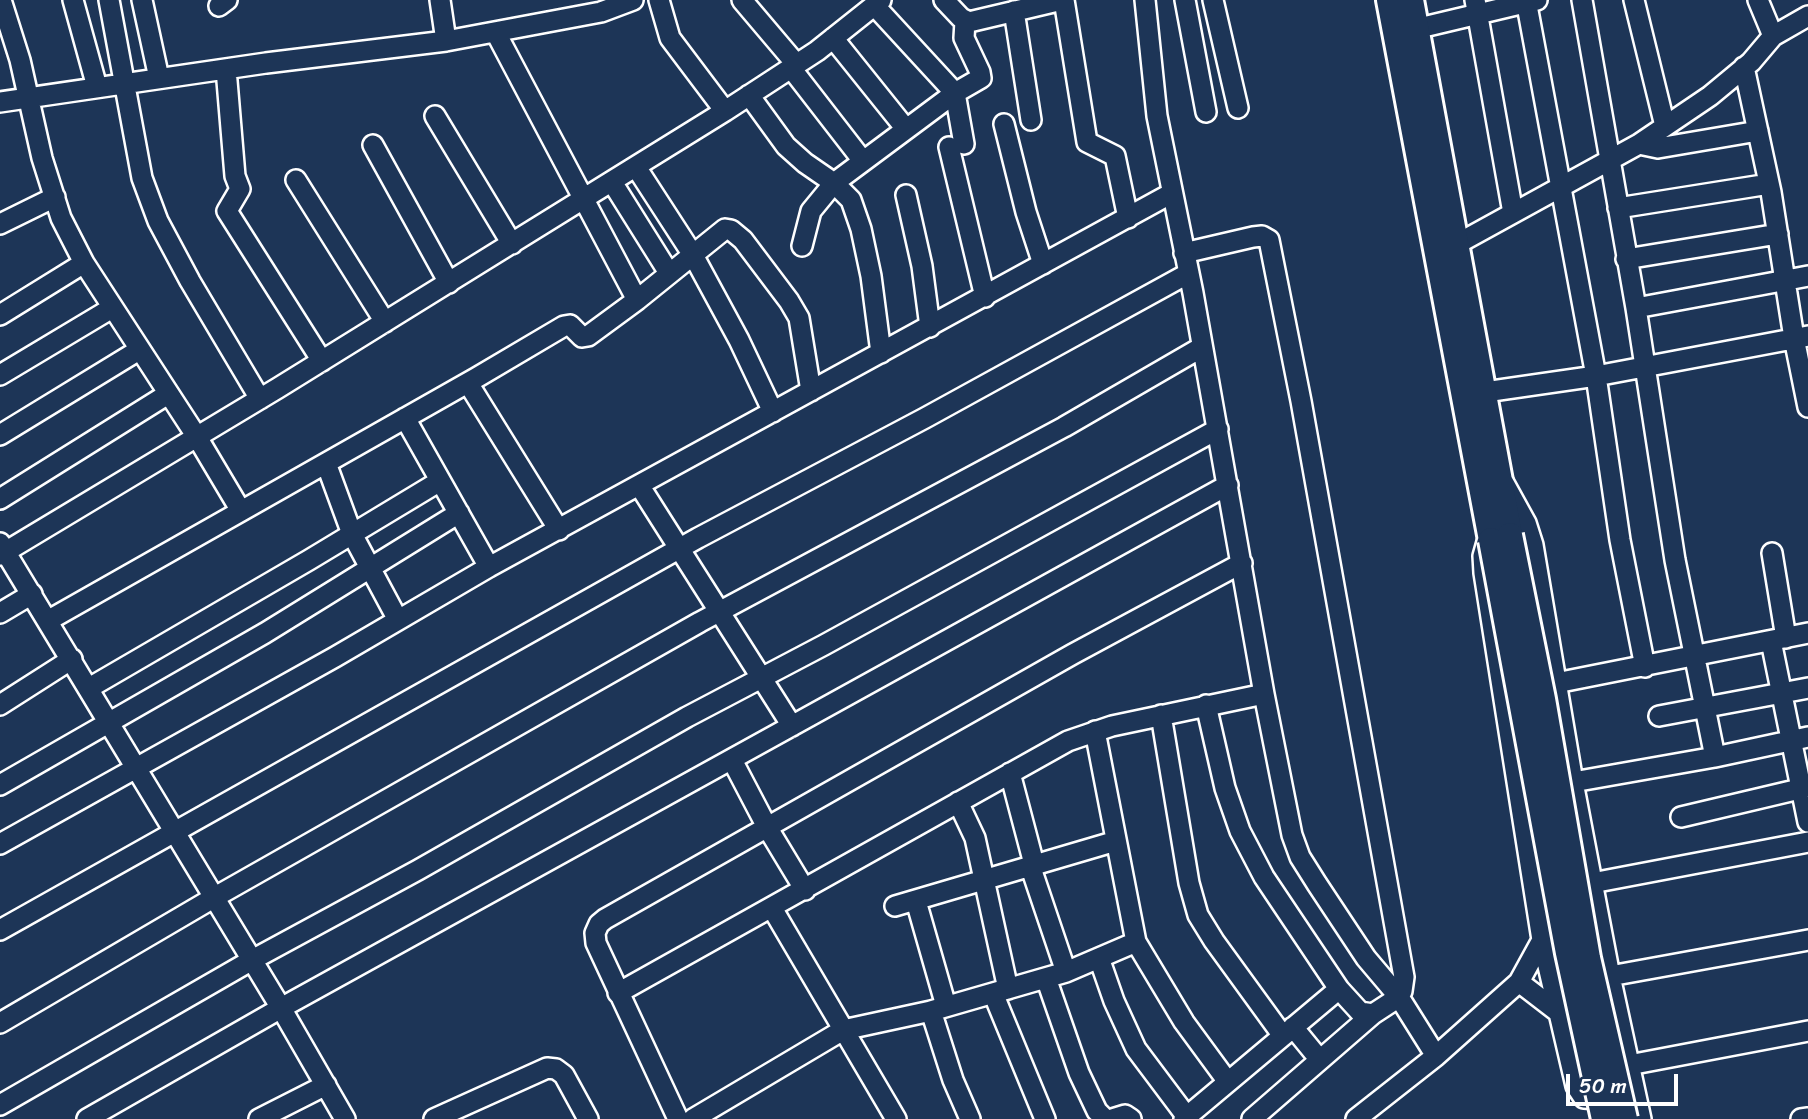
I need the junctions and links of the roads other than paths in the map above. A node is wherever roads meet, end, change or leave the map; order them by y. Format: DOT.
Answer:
graph roads {
  1 [pos="1,0"];
  2 [pos="73,0"];
  3 [pos="108,0"];
  4 [pos="142,0"];
  5 [pos="440,0"];
  6 [pos="633,0"];
  7 [pos="659,0"];
  8 [pos="742,0"];
  9 [pos="944,0"];
  10 [pos="1063,0"];
  11 [pos="1145,0"];
  12 [pos="1185,0"];
  13 [pos="1213,0"];
  14 [pos="1389,0"];
  15 [pos="1411,0"];
  16 [pos="1582,0"];
  17 [pos="1634,0"];
  18 [pos="1758,0"];
  19 [pos="1530,1"];
  20 [pos="878,2"];
  21 [pos="1023,6"];
  22 [pos="1477,6"];
  23 [pos="1808,16"];
  24 [pos="965,21"];
  25 [pos="1415,29"];
  26 [pos="496,33"];
  27 [pos="1773,36"];
  28 [pos="833,38"];
  29 [pos="446,41"];
  30 [pos="794,66"];
  31 [pos="1744,67"];
  32 [pos="226,69"];
  33 [pos="159,78"];
  34 [pos="124,83"];
  35 [pos="97,87"];
  36 [pos="955,93"];
  37 [pos="749,95"];
  38 [pos="28,98"];
  39 [pos="0,102"];
  40 [pos="1238,108"];
  41 [pos="725,111"];
  42 [pos="1206,111"];
  43 [pos="435,116"];
  44 [pos="1031,120"];
  45 [pos="1004,124"];
  46 [pos="1665,126"];
  47 [pos="906,129"];
  48 [pos="1758,131"];
  49 [pos="1639,144"];
  50 [pos="373,145"];
  51 [pos="863,161"];
  52 [pos="1609,161"];
  53 [pos="636,167"];
  54 [pos="296,180"];
  55 [pos="612,182"];
  56 [pos="834,183"];
  57 [pos="1769,184"];
  58 [pos="1560,187"];
  59 [pos="1172,193"];
  60 [pos="906,195"];
  61 [pos="55,197"];
  62 [pos="584,200"];
  63 [pos="1618,208"];
  64 [pos="1513,213"];
  65 [pos="1128,218"];
  66 [pos="0,224"];
  67 [pos="1778,233"];
  68 [pos="513,244"];
  69 [pos="802,246"];
  70 [pos="1447,246"];
  71 [pos="1184,253"];
  72 [pos="693,255"];
  73 [pos="1626,259"];
  74 [pos="84,263"];
  75 [pos="1044,264"];
  76 [pos="669,272"];
  77 [pos="1188,273"];
  78 [pos="1808,276"];
  79 [pos="1786,280"];
  80 [pos="449,283"];
  81 [pos="985,297"];
  82 [pos="638,300"];
  83 [pos="112,307"];
  84 [pos="1636,308"];
  85 [pos="0,315"];
  86 [pos="385,322"];
  87 [pos="930,327"];
  88 [pos="1801,337"];
  89 [pos="1202,347"];
  90 [pos="139,349"];
  91 [pos="881,353"];
  92 [pos="322,361"];
  93 [pos="1643,366"];
  94 [pos="0,375"];
  95 [pos="1596,376"];
  96 [pos="468,383"];
  97 [pos="811,391"];
  98 [pos="1485,392"];
  99 [pos="168,394"];
  100 [pos="1807,395"];
  101 [pos="260,399"];
  102 [pos="773,412"];
  103 [pos="405,418"];
  104 [pos="1218,429"];
  105 [pos="0,435"];
  106 [pos="197,437"];
  107 [pos="326,463"];
  108 [pos="1502,480"];
  109 [pos="440,481"];
  110 [pos="639,485"];
  111 [pos="1228,485"];
  112 [pos="0,499"];
  113 [pos="241,511"];
  114 [pos="458,513"];
  115 [pos="559,530"];
  116 [pos="352,534"];
  117 [pos="1497,535"];
  118 [pos="680,548"];
  119 [pos="2,550"];
  120 [pos="1772,553"];
  121 [pos="1242,564"];
  122 [pos="489,567"];
  123 [pos="371,568"];
  124 [pos="32,594"];
  125 [pos="719,612"];
  126 [pos="0,613"];
  127 [pos="48,620"];
  128 [pos="398,620"];
  129 [pos="1808,634"];
  130 [pos="1778,640"];
  131 [pos="1695,657"];
  132 [pos="72,659"];
  133 [pos="1645,667"];
  134 [pos="762,678"];
  135 [pos="1556,683"];
  136 [pos="89,688"];
  137 [pos="1808,688"];
  138 [pos="1781,693"];
  139 [pos="1264,694"];
  140 [pos="0,705"];
  141 [pos="1206,705"];
  142 [pos="1705,708"];
  143 [pos="1161,715"];
  144 [pos="1659,716"];
  145 [pos="110,723"];
  146 [pos="792,726"];
  147 [pos="1095,731"];
  148 [pos="1799,738"];
  149 [pos="1715,757"];
  150 [pos="732,760"];
  151 [pos="137,767"];
  152 [pos="1010,773"];
  153 [pos="1573,782"];
  154 [pos="0,785"];
  155 [pos="1804,788"];
  156 [pos="958,802"];
  157 [pos="1681,817"];
  158 [pos="1808,822"];
  159 [pos="767,827"];
  160 [pos="176,832"];
  161 [pos="1116,841"];
  162 [pos="1808,842"];
  163 [pos="0,844"];
  164 [pos="1034,864"];
  165 [pos="985,878"];
  166 [pos="1592,883"];
  167 [pos="805,890"];
  168 [pos="215,897"];
  169 [pos="916,901"];
  170 [pos="895,906"];
  171 [pos="772,908"];
  172 [pos="0,930"];
  173 [pos="1542,940"];
  174 [pos="1136,943"];
  175 [pos="1808,943"];
  176 [pos="1099,958"];
  177 [pos="252,960"];
  178 [pos="1066,972"];
  179 [pos="1610,976"];
  180 [pos="1046,978"];
  181 [pos="1519,982"];
  182 [pos="1339,989"];
  183 [pos="1000,991"];
  184 [pos="618,993"];
  185 [pos="1399,997"];
  186 [pos="281,1008"];
  187 [pos="938,1009"];
  188 [pos="1558,1012"];
  189 [pos="1373,1014"];
  190 [pos="0,1023"];
  191 [pos="844,1030"];
  192 [pos="1288,1031"];
  193 [pos="1808,1031"];
  194 [pos="1436,1056"];
  195 [pos="1320,1060"];
  196 [pos="1631,1075"];
  197 [pos="1228,1082"];
  198 [pos="326,1085"];
  199 [pos="0,1105"];
  200 [pos="889,1116"];
  201 [pos="586,1118"];
  202 [pos="1185,1118"];
  203 [pos="1808,1118"];
  204 [pos="87,1119"];
  205 [pos="259,1119"];
  206 [pos="345,1119"];
  207 [pos="434,1119"];
  208 [pos="678,1119"];
  209 [pos="693,1119"];
  210 [pos="971,1119"];
  211 [pos="1045,1119"];
  212 [pos="1105,1119"];
  213 [pos="1112,1119"];
  214 [pos="1131,1119"];
  215 [pos="1252,1119"];
  216 [pos="1356,1119"];
  217 [pos="1604,1119"];
  218 [pos="1625,1119"];
  219 [pos="1641,1119"];
  220 [pos="1801,1119"];
  1 -- 38 [label="street"];
  2 -- 35 [label="street"];
  3 -- 34 [label="street"];
  4 -- 33 [label="street"];
  5 -- 29 [label="street"];
  6 -- 26 [label="street"];
  7 -- 41 [label="street"];
  8 -- 30 [label="street"];
  9 -- 24 [label="street"];
  10 -- 21 [label="street"];
  10 -- 65 [label="street"];
  11 -- 59 [label="street"];
  12 -- 42 [label="street"];
  13 -- 40 [label="street"];
  14 -- 70 [label="main road"];
  15 -- 25 [label="main road"];
  16 -- 52 [label="street"];
  17 -- 46 [label="street"];
  18 -- 27 [label="street"];
  19 -- 22 [label="street"];
  19 -- 58 [label="street"];
  20 -- 28 [label="street"];
  20 -- 36 [label="street"];
  21 -- 24 [label="street"];
  21 -- 44 [label="street"];
  22 -- 25 [label="street"];
  22 -- 64 [label="street"];
  23 -- 27 [label="street"];
  24 -- 36 [label="street"];
  25 -- 70 [label="main road"];
  26 -- 29 [label="street"];
  26 -- 62 [label="street"];
  27 -- 31 [label="street"];
  28 -- 30 [label="street"];
  28 -- 47 [label="street"];
  29 -- 32 [label="street"];
  30 -- 37 [label="street"];
  30 -- 51 [label="street"];
  31 -- 46 [label="street"];
  31 -- 48 [label="street"];
  32 -- 33 [label="street"];
  32 -- 92 [label="street"];
  33 -- 34 [label="street"];
  34 -- 35 [label="street"];
  34 -- 101 [label="street"];
  35 -- 38 [label="street"];
  36 -- 47 [label="street"];
  36 -- 81 [label="street"];
  37 -- 41 [label="street"];
  37 -- 56 [label="street"];
  38 -- 39 [label="street"];
  38 -- 61 [label="street"];
  41 -- 53 [label="street"];
  43 -- 68 [label="street"];
  45 -- 75 [label="street"];
  46 -- 49 [label="street"];
  47 -- 51 [label="street"];
  48 -- 49 [label="street"];
  48 -- 57 [label="street"];
  49 -- 52 [label="street"];
  50 -- 80 [label="street"];
  51 -- 56 [label="street"];
  52 -- 58 [label="street"];
  52 -- 63 [label="street"];
  53 -- 55 [label="street"];
  53 -- 72 [label="street"];
  54 -- 86 [label="street"];
  55 -- 62 [label="street"];
  55 -- 76 [label="street"];
  56 -- 69 [label="street"];
  56 -- 91 [label="street"];
  57 -- 63 [label="street"];
  57 -- 67 [label="street"];
  58 -- 64 [label="street"];
  58 -- 95 [label="street"];
  59 -- 65 [label="street"];
  59 -- 71 [label="street"];
  60 -- 87 [label="street"];
  61 -- 66 [label="street"];
  61 -- 74 [label="street"];
  62 -- 68 [label="street"];
  62 -- 82 [label="street"];
  63 -- 73 [label="street"];
  64 -- 70 [label="street"];
  65 -- 75 [label="street"];
  67 -- 73 [label="street"];
  67 -- 79 [label="street"];
  68 -- 80 [label="street"];
  70 -- 98 [label="main road"];
  70 -- 117 [label="main road"];
  71 -- 77 [label="street"];
  71 -- 185 [label="street"];
  72 -- 76 [label="street"];
  72 -- 97 [label="street"];
  72 -- 102 [label="street"];
  73 -- 84 [label="street"];
  74 -- 83 [label="street"];
  74 -- 85 [label="street"];
  75 -- 81 [label="street"];
  76 -- 82 [label="street"];
  77 -- 89 [label="street"];
  77 -- 118 [label="street"];
  78 -- 79 [label="street"];
  79 -- 84 [label="street"];
  79 -- 88 [label="street"];
  80 -- 86 [label="street"];
  81 -- 87 [label="street"];
  82 -- 96 [label="street"];
  83 -- 90 [label="street"];
  83 -- 94 [label="street"];
  84 -- 93 [label="street"];
  86 -- 92 [label="street"];
  87 -- 91 [label="street"];
  88 -- 93 [label="street"];
  88 -- 100 [label="street"];
  89 -- 104 [label="street"];
  89 -- 125 [label="street"];
  90 -- 99 [label="street"];
  90 -- 105 [label="street"];
  91 -- 97 [label="street"];
  92 -- 101 [label="street"];
  93 -- 95 [label="street"];
  93 -- 131 [label="street"];
  95 -- 98 [label="street"];
  95 -- 133 [label="street"];
  96 -- 103 [label="street"];
  96 -- 115 [label="street"];
  97 -- 102 [label="street"];
  98 -- 108 [label="main road"];
  99 -- 106 [label="street"];
  99 -- 112 [label="street"];
  101 -- 106 [label="street"];
  102 -- 110 [label="street"];
  103 -- 107 [label="street"];
  103 -- 109 [label="street"];
  104 -- 111 [label="street"];
  104 -- 134 [label="street"];
  106 -- 113 [label="street"];
  106 -- 119 [label="street"];
  107 -- 113 [label="street"];
  107 -- 116 [label="street"];
  108 -- 117 [label="main road"];
  108 -- 135 [label="street"];
  109 -- 114 [label="street"];
  109 -- 116 [label="street"];
  110 -- 115 [label="street"];
  110 -- 118 [label="street"];
  111 -- 121 [label="street"];
  111 -- 146 [label="street"];
  113 -- 127 [label="street"];
  114 -- 122 [label="street"];
  114 -- 123 [label="street"];
  115 -- 122 [label="street"];
  116 -- 123 [label="street"];
  116 -- 136 [label="street"];
  117 -- 173 [label="street"];
  117 -- 217 [label="main road, bridge"];
  117 -- 218 [label="main road, bridge"];
  118 -- 125 [label="street"];
  118 -- 160 [label="street"];
  119 -- 124 [label="street"];
  120 -- 130 [label="street"];
  121 -- 139 [label="street"];
  121 -- 159 [label="street"];
  122 -- 128 [label="street"];
  123 -- 128 [label="street"];
  123 -- 145 [label="street"];
  124 -- 126 [label="street"];
  124 -- 127 [label="street"];
  125 -- 134 [label="street"];
  125 -- 168 [label="street"];
  127 -- 132 [label="street"];
  128 -- 151 [label="street"];
  129 -- 130 [label="street"];
  130 -- 131 [label="street"];
  130 -- 138 [label="street"];
  131 -- 133 [label="street"];
  131 -- 142 [label="street"];
  132 -- 136 [label="street"];
  132 -- 140 [label="street"];
  133 -- 135 [label="street"];
  134 -- 146 [label="street"];
  134 -- 177 [label="street"];
  135 -- 153 [label="street"];
  136 -- 145 [label="street"];
  137 -- 138 [label="street"];
  138 -- 142 [label="street"];
  138 -- 148 [label="street"];
  139 -- 141 [label="street"];
  139 -- 185 [label="street"];
  141 -- 143 [label="street"];
  141 -- 182 [label="street"];
  142 -- 144 [label="street"];
  142 -- 149 [label="street"];
  143 -- 147 [label="street"];
  143 -- 192 [label="street"];
  145 -- 151 [label="street"];
  145 -- 154 [label="street"];
  146 -- 150 [label="street"];
  147 -- 152 [label="street"];
  147 -- 161 [label="street"];
  148 -- 149 [label="street"];
  148 -- 155 [label="street"];
  149 -- 153 [label="street"];
  150 -- 159 [label="street"];
  150 -- 186 [label="street"];
  151 -- 160 [label="street"];
  151 -- 163 [label="street"];
  152 -- 156 [label="street"];
  152 -- 164 [label="street"];
  153 -- 166 [label="street"];
  155 -- 157 [label="street"];
  155 -- 158 [label="street"];
  156 -- 165 [label="street"];
  156 -- 167 [label="street"];
  159 -- 167 [label="street"];
  159 -- 184 [label="street"];
  160 -- 168 [label="street"];
  160 -- 172 [label="street"];
  161 -- 164 [label="street"];
  161 -- 174 [label="street"];
  162 -- 166 [label="street"];
  164 -- 165 [label="street"];
  164 -- 178 [label="street"];
  165 -- 169 [label="street"];
  165 -- 183 [label="street"];
  166 -- 179 [label="street"];
  167 -- 171 [label="street"];
  168 -- 177 [label="street"];
  168 -- 190 [label="street"];
  169 -- 170 [label="street"];
  169 -- 187 [label="street"];
  171 -- 184 [label="street"];
  171 -- 191 [label="street"];
  173 -- 181 [label="street"];
  173 -- 188 [label="street"];
  174 -- 176 [label="street"];
  174 -- 197 [label="street"];
  175 -- 179 [label="street"];
  176 -- 178 [label="street"];
  176 -- 202 [label="street"];
  177 -- 186 [label="street"];
  177 -- 199 [label="street"];
  178 -- 180 [label="street"];
  179 -- 196 [label="street"];
  180 -- 183 [label="street"];
  180 -- 212 [label="street"];
  181 -- 188 [label="street"];
  181 -- 194 [label="street"];
  182 -- 189 [label="street"];
  182 -- 192 [label="street"];
  183 -- 187 [label="street"];
  183 -- 211 [label="street"];
  184 -- 208 [label="street"];
  185 -- 189 [label="street"];
  185 -- 194 [label="street"];
  186 -- 198 [label="street"];
  186 -- 204 [label="street"];
  187 -- 191 [label="street"];
  187 -- 210 [label="street"];
  188 -- 196 [label="street"];
  189 -- 195 [label="street"];
  191 -- 200 [label="street"];
  191 -- 209 [label="street"];
  192 -- 195 [label="street"];
  192 -- 197 [label="street"];
  193 -- 196 [label="street"];
  194 -- 216 [label="street"];
  195 -- 215 [label="street"];
  196 -- 219 [label="street"];
  197 -- 202 [label="street"];
  198 -- 205 [label="street"];
  198 -- 206 [label="street"];
  201 -- 207 [label="street"];
  203 -- 220 [label="street"];
  213 -- 214 [label="street"];
}
